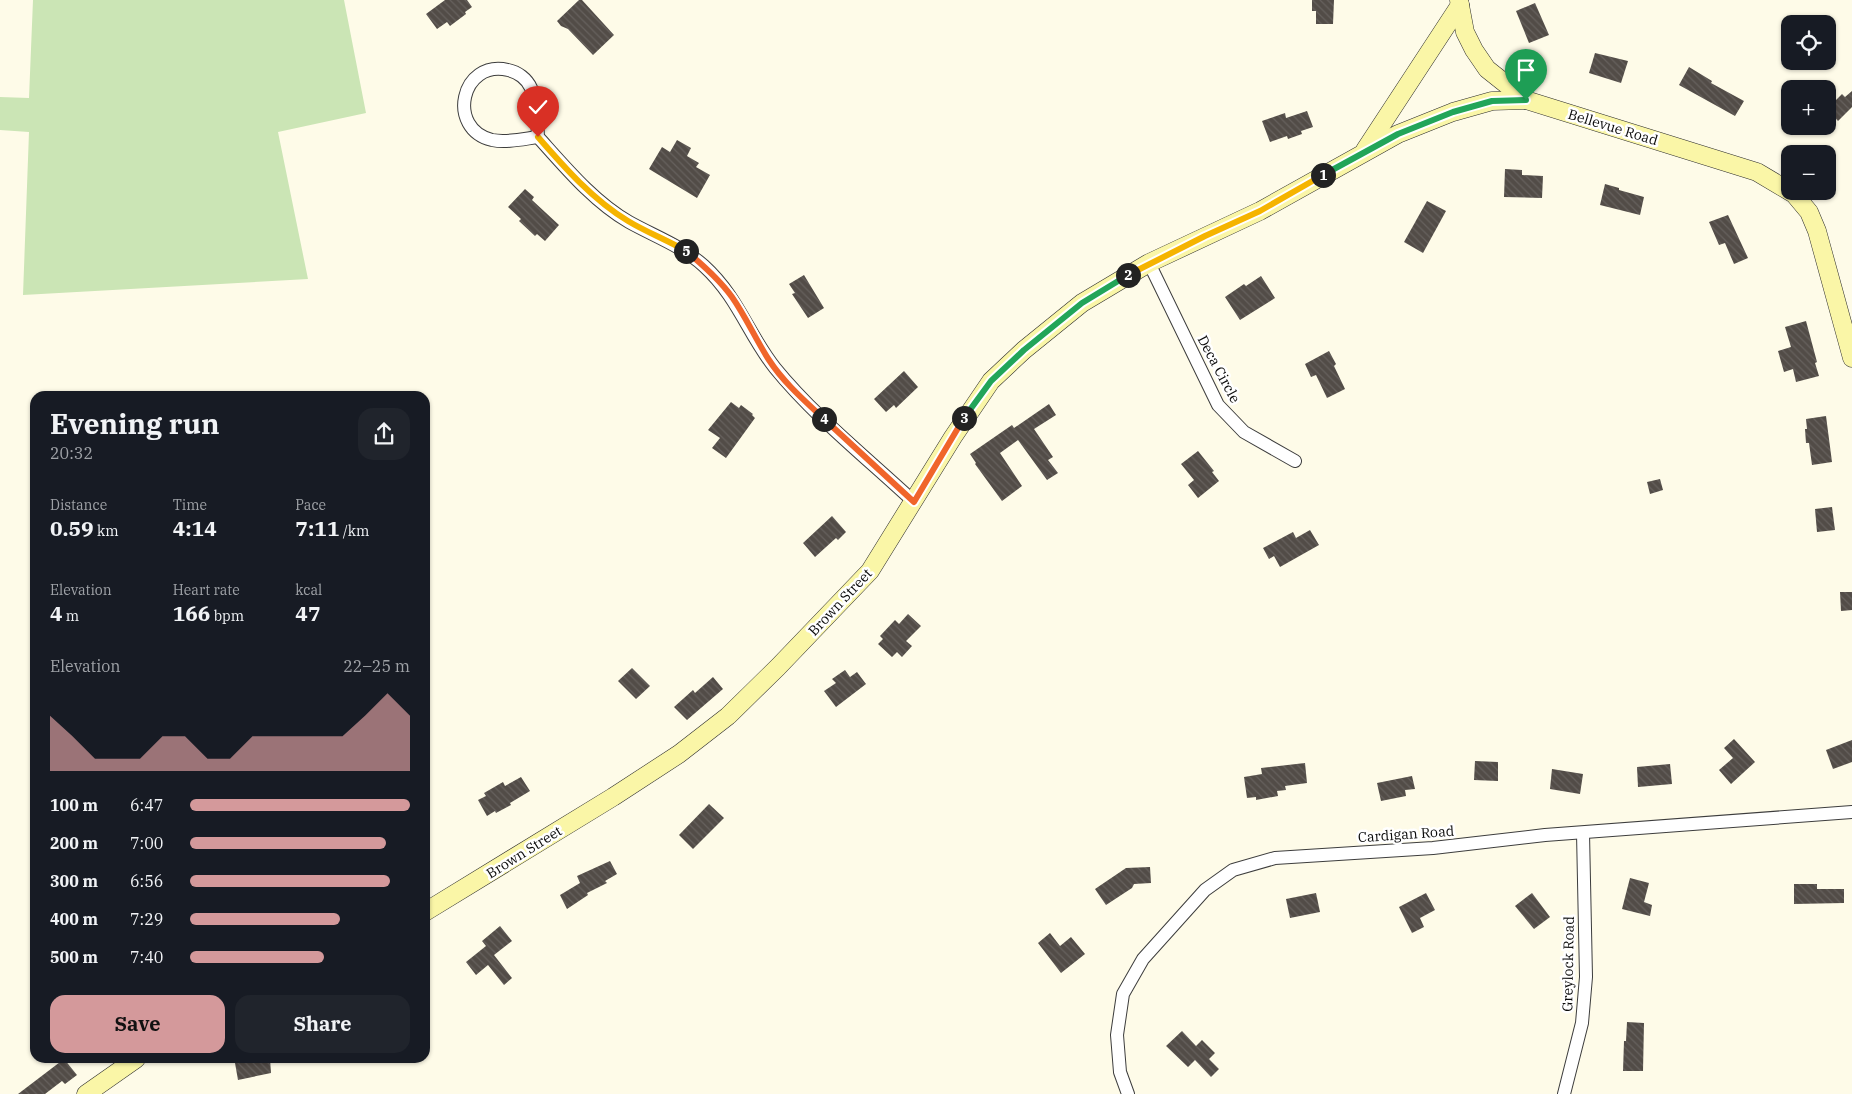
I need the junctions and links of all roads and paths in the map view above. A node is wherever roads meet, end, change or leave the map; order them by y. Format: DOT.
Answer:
graph roads {
  1 [pos="1460,3"];
  2 [pos="1526,100"];
  3 [pos="538,137"];
  4 [pos="1364,152"];
  5 [pos="1149,263"];
  6 [pos="1852,358"];
  7 [pos="1294,461"];
  8 [pos="914,502"];
  9 [pos="1852,812"];
  10 [pos="1583,833"];
  11 [pos="430,909"];
  12 [pos="130,1063"];
  13 [pos="86,1094"];
  14 [pos="1128,1094"];
  15 [pos="1564,1094"];
  1 -- 2 [label="street, Bellevue Road"];
  1 -- 4 [label="street"];
  2 -- 4 [label="street, Brown Street"];
  2 -- 6 [label="street, Bellevue Road"];
  3 -- 3 [label="street"];
  3 -- 8 [label="street"];
  4 -- 5 [label="street, Brown Street"];
  5 -- 7 [label="street, Deca Circle"];
  5 -- 8 [label="street, Brown Street"];
  8 -- 11 [label="street, Brown Street"];
  9 -- 10 [label="street, Cardigan Road"];
  10 -- 14 [label="street, Cardigan Road"];
  10 -- 15 [label="street, Greylock Road"];
  12 -- 13 [label="street"];
}
